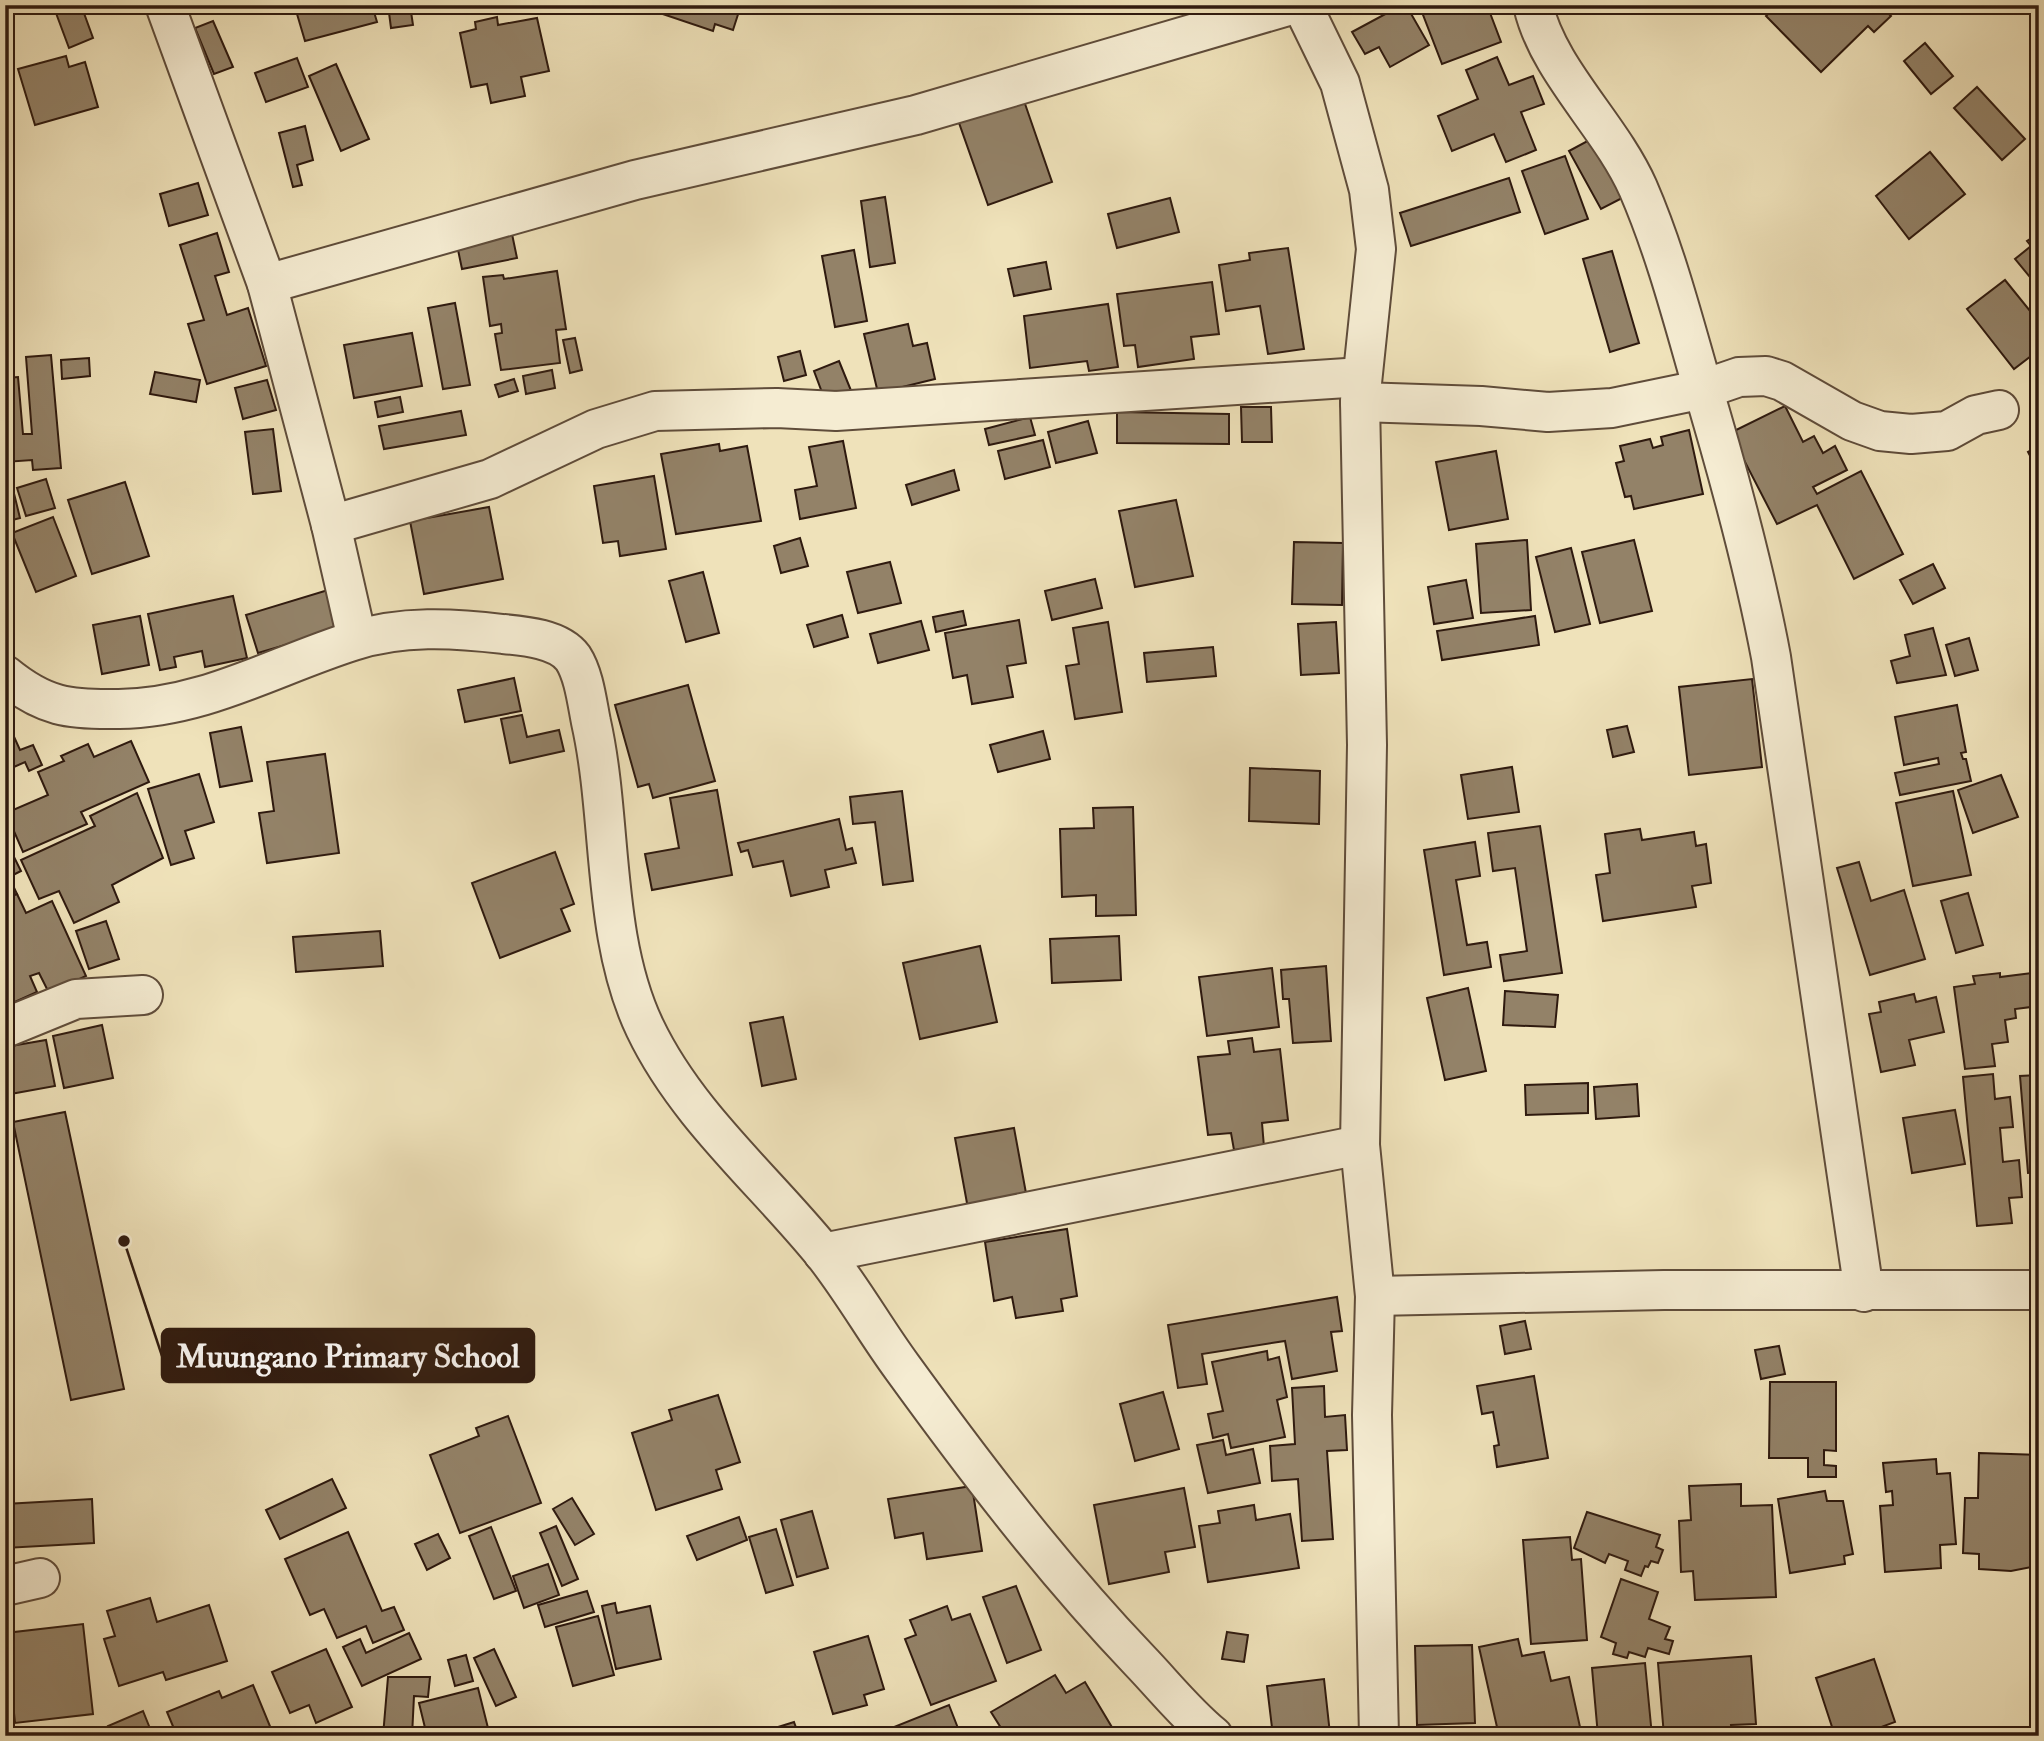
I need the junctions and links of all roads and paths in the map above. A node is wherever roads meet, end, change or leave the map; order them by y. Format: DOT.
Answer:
graph roads {
  1 [pos="165,5"];
  2 [pos="1291,5"];
  3 [pos="1303,5"];
  4 [pos="1533,5"];
  5 [pos="267,284"];
  6 [pos="1704,389"];
  7 [pos="1361,390"];
  8 [pos="1999,410"];
  9 [pos="331,525"];
  10 [pos="357,639"];
  11 [pos="5,675"];
  12 [pos="143,995"];
  13 [pos="5,1028"];
  14 [pos="1360,1145"];
  15 [pos="823,1253"];
  16 [pos="2039,1290"];
  17 [pos="1864,1292"];
  18 [pos="1375,1296"];
  19 [pos="1213,1736"];
  20 [pos="1379,1736"];
  1 -- 5 [label="street"];
  2 -- 5 [label="street"];
  3 -- 7 [label="street"];
  4 -- 6 [label="street"];
  5 -- 9 [label="street"];
  6 -- 7 [label="street"];
  6 -- 8 [label="street"];
  6 -- 17 [label="street"];
  7 -- 9 [label="street"];
  7 -- 14 [label="street"];
  9 -- 10 [label="street"];
  10 -- 11 [label="street"];
  10 -- 15 [label="street"];
  12 -- 13 [label="street"];
  14 -- 15 [label="street"];
  14 -- 18 [label="street"];
  15 -- 19 [label="street"];
  16 -- 17 [label="street"];
  17 -- 18 [label="street"];
  18 -- 20 [label="street"];
}
